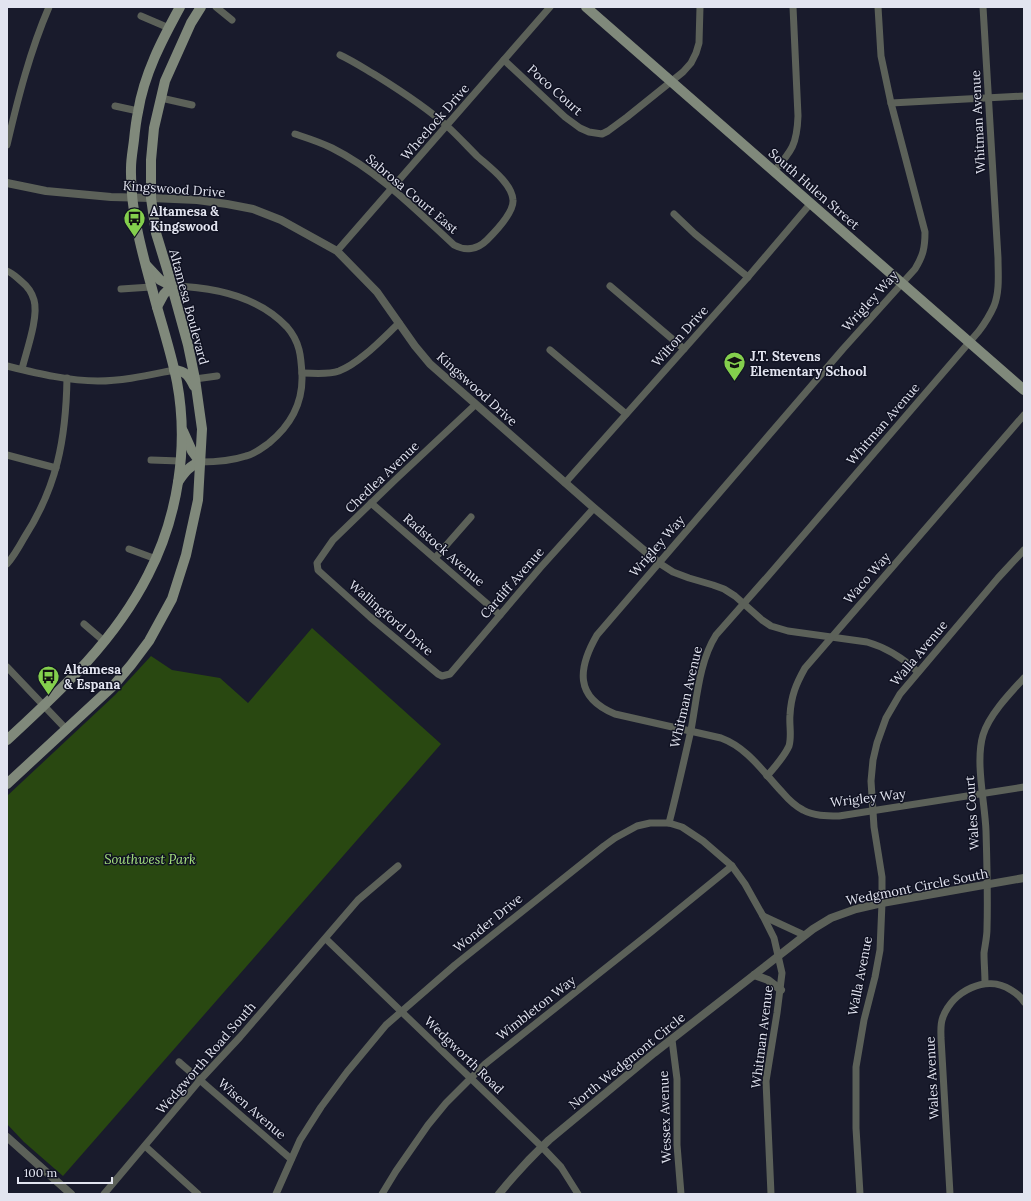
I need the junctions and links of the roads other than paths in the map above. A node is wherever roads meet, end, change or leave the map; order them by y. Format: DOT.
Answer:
graph roads {
  1 [pos="49,7"];
  2 [pos="180,7"];
  3 [pos="201,7"];
  4 [pos="216,7"];
  5 [pos="550,7"];
  6 [pos="586,7"];
  7 [pos="700,7"];
  8 [pos="793,7"];
  9 [pos="878,7"];
  10 [pos="983,7"];
  11 [pos="141,16"];
  12 [pos="232,20"];
  13 [pos="168,28"];
  14 [pos="156,54"];
  15 [pos="340,55"];
  16 [pos="504,60"];
  17 [pos="173,61"];
  18 [pos="671,82"];
  19 [pos="1024,96"];
  20 [pos="161,98"];
  21 [pos="988,98"];
  22 [pos="892,103"];
  23 [pos="192,105"];
  24 [pos="115,106"];
  25 [pos="138,111"];
  26 [pos="447,126"];
  27 [pos="295,134"];
  28 [pos="7,145"];
  29 [pos="774,171"];
  30 [pos="7,183"];
  31 [pos="392,189"];
  32 [pos="133,197"];
  33 [pos="152,198"];
  34 [pos="811,203"];
  35 [pos="674,214"];
  36 [pos="337,251"];
  37 [pos="145,265"];
  38 [pos="7,271"];
  39 [pos="748,277"];
  40 [pos="902,284"];
  41 [pos="172,286"];
  42 [pos="610,286"];
  43 [pos="151,287"];
  44 [pos="121,289"];
  45 [pos="157,307"];
  46 [pos="399,323"];
  47 [pos="969,342"];
  48 [pos="684,349"];
  49 [pos="550,350"];
  50 [pos="189,351"];
  51 [pos="7,366"];
  52 [pos="22,369"];
  53 [pos="174,370"];
  54 [pos="302,373"];
  55 [pos="217,376"];
  56 [pos="67,378"];
  57 [pos="195,380"];
  58 [pos="1024,390"];
  59 [pos="197,393"];
  60 [pos="475,405"];
  61 [pos="626,414"];
  62 [pos="1024,415"];
  63 [pos="182,428"];
  64 [pos="7,455"];
  65 [pos="152,460"];
  66 [pos="180,461"];
  67 [pos="200,462"];
  68 [pos="56,468"];
  69 [pos="565,483"];
  70 [pos="177,484"];
  71 [pos="371,503"];
  72 [pos="594,508"];
  73 [pos="471,517"];
  74 [pos="129,549"];
  75 [pos="1024,550"];
  76 [pos="435,558"];
  77 [pos="156,559"];
  78 [pos="658,563"];
  79 [pos="7,564"];
  80 [pos="320,572"];
  81 [pos="744,604"];
  82 [pos="500,615"];
  83 [pos="84,624"];
  84 [pos="832,637"];
  85 [pos="105,642"];
  86 [pos="7,667"];
  87 [pos="918,672"];
  88 [pos="448,674"];
  89 [pos="1024,678"];
  90 [pos="45,706"];
  91 [pos="67,730"];
  92 [pos="690,731"];
  93 [pos="7,740"];
  94 [pos="767,776"];
  95 [pos="7,784"];
  96 [pos="1024,787"];
  97 [pos="983,793"];
  98 [pos="873,812"];
  99 [pos="669,823"];
  100 [pos="398,866"];
  101 [pos="732,866"];
  102 [pos="1024,878"];
  103 [pos="988,884"];
  104 [pos="882,903"];
  105 [pos="763,916"];
  106 [pos="804,935"];
  107 [pos="326,938"];
  108 [pos="778,956"];
  109 [pos="754,975"];
  110 [pos="985,983"];
  111 [pos="781,990"];
  112 [pos="1024,1002"];
  113 [pos="401,1011"];
  114 [pos="672,1040"];
  115 [pos="179,1062"];
  116 [pos="471,1078"];
  117 [pos="200,1080"];
  118 [pos="7,1137"];
  119 [pos="145,1146"];
  120 [pos="542,1147"];
  121 [pos="291,1159"];
  122 [pos="71,1194"];
  123 [pos="104,1194"];
  124 [pos="198,1194"];
  125 [pos="276,1194"];
  126 [pos="382,1194"];
  127 [pos="499,1194"];
  128 [pos="578,1194"];
  129 [pos="681,1194"];
  130 [pos="771,1194"];
  131 [pos="860,1194"];
  132 [pos="950,1194"];
  1 -- 28 [label="street"];
  2 -- 13 [label="main road"];
  3 -- 17 [label="main road, Altamesa Boulevard"];
  4 -- 12 [label="street"];
  5 -- 16 [label="street, Wheelock Drive"];
  6 -- 18 [label="main road, South Hulen Street"];
  7 -- 18 [label="street"];
  8 -- 29 [label="street"];
  9 -- 22 [label="street, Wrigley Way"];
  10 -- 21 [label="street, Whitman Avenue"];
  11 -- 13 [label="street"];
  13 -- 14 [label="main road"];
  14 -- 17 [label="main road"];
  14 -- 25 [label="main road"];
  15 -- 26 [label="street, Sabrosa Court East"];
  16 -- 18 [label="street, Poco Court"];
  16 -- 26 [label="street, Wheelock Drive"];
  17 -- 20 [label="main road, Altamesa Boulevard"];
  18 -- 29 [label="main road, South Hulen Street"];
  19 -- 21 [label="street"];
  20 -- 23 [label="street"];
  20 -- 33 [label="main road, Altamesa Boulevard"];
  21 -- 22 [label="street"];
  21 -- 47 [label="street, Whitman Avenue"];
  22 -- 40 [label="street, Wrigley Way"];
  24 -- 25 [label="street"];
  25 -- 32 [label="main road"];
  26 -- 31 [label="street, Wheelock Drive"];
  26 -- 31 [label="street, Sabrosa Court East"];
  27 -- 31 [label="street, Sabrosa Court East"];
  29 -- 34 [label="main road, South Hulen Street"];
  30 -- 32 [label="street, Kingswood Drive"];
  31 -- 36 [label="street, Wheelock Drive"];
  32 -- 33 [label="street, Kingswood Drive"];
  32 -- 37 [label="main road"];
  33 -- 36 [label="street, Kingswood Drive"];
  33 -- 41 [label="main road, Altamesa Boulevard"];
  34 -- 39 [label="street, Wilton Drive"];
  34 -- 40 [label="main road, South Hulen Street"];
  35 -- 39 [label="street"];
  36 -- 46 [label="street, Kingswood Drive"];
  37 -- 41 [label="main road"];
  37 -- 43 [label="main road"];
  38 -- 52 [label="street"];
  39 -- 48 [label="street, Wilton Drive"];
  40 -- 47 [label="main road, South Hulen Street"];
  40 -- 78 [label="street, Wrigley Way"];
  41 -- 45 [label="main road"];
  41 -- 50 [label="main road, Altamesa Boulevard"];
  41 -- 54 [label="street"];
  42 -- 48 [label="street"];
  43 -- 44 [label="street"];
  43 -- 45 [label="main road"];
  45 -- 53 [label="main road"];
  46 -- 54 [label="street"];
  46 -- 60 [label="street, Kingswood Drive"];
  47 -- 58 [label="main road, South Hulen Street"];
  47 -- 81 [label="street, Whitman Avenue"];
  48 -- 61 [label="street, Wilton Drive"];
  49 -- 61 [label="street"];
  50 -- 53 [label="main road"];
  50 -- 57 [label="main road, Altamesa Boulevard"];
  51 -- 52 [label="street"];
  52 -- 56 [label="street"];
  53 -- 56 [label="street"];
  53 -- 59 [label="main road"];
  53 -- 63 [label="main road"];
  54 -- 67 [label="street"];
  55 -- 57 [label="street, Altamesa Boulevard"];
  56 -- 68 [label="street"];
  57 -- 59 [label="main road, Altamesa Boulevard"];
  59 -- 67 [label="main road, Altamesa Boulevard"];
  60 -- 69 [label="street, Kingswood Drive"];
  60 -- 71 [label="street, Chedlea Avenue"];
  61 -- 69 [label="street, Wilton Drive"];
  62 -- 84 [label="street, Waco Way"];
  63 -- 66 [label="main road"];
  63 -- 67 [label="main road"];
  64 -- 68 [label="street"];
  65 -- 66 [label="street"];
  66 -- 70 [label="main road"];
  67 -- 70 [label="main road"];
  67 -- 91 [label="main road, Altamesa Boulevard"];
  68 -- 79 [label="street"];
  69 -- 72 [label="street, Kingswood Drive"];
  70 -- 77 [label="main road"];
  71 -- 76 [label="street, Radstock Avenue"];
  71 -- 80 [label="street, Chedlea Avenue"];
  72 -- 78 [label="street, Kingswood Drive"];
  72 -- 82 [label="street, Cardiff Avenue"];
  73 -- 76 [label="street"];
  74 -- 77 [label="street"];
  75 -- 87 [label="street, Walla Avenue"];
  76 -- 82 [label="street, Radstock Avenue"];
  77 -- 85 [label="main road"];
  78 -- 81 [label="street, Kingswood Drive"];
  78 -- 92 [label="street, Wrigley Way"];
  80 -- 88 [label="street, Wallingford Drive"];
  81 -- 84 [label="street, Kingswood Drive"];
  81 -- 92 [label="street, Whitman Avenue"];
  82 -- 88 [label="street, Cardiff Avenue"];
  83 -- 85 [label="street"];
  84 -- 87 [label="street, Kingswood Drive"];
  84 -- 94 [label="street, Waco Way"];
  85 -- 90 [label="main road"];
  86 -- 90 [label="street"];
  87 -- 98 [label="street, Walla Avenue"];
  89 -- 97 [label="street, Wales Court"];
  90 -- 91 [label="street"];
  90 -- 93 [label="main road"];
  91 -- 95 [label="main road, Altamesa Boulevard"];
  92 -- 94 [label="street, Wrigley Way"];
  92 -- 99 [label="street, Whitman Avenue"];
  94 -- 98 [label="street, Wrigley Way"];
  96 -- 97 [label="street, Wrigley Way"];
  97 -- 98 [label="street, Wrigley Way"];
  97 -- 103 [label="street, Wales Court"];
  98 -- 104 [label="street, Walla Avenue"];
  99 -- 101 [label="street, Wonder Drive"];
  99 -- 113 [label="street, Wonder Drive"];
  100 -- 107 [label="street, Wedgworth Road South"];
  101 -- 105 [label="street, Wonder Drive"];
  101 -- 116 [label="street, Wimbleton Way"];
  102 -- 103 [label="street, Wedgmont Circle South"];
  103 -- 104 [label="street, Wedgmont Circle South"];
  103 -- 110 [label="street, Wales Court"];
  104 -- 106 [label="street, Wedgmont Circle South"];
  104 -- 131 [label="street, Walla Avenue"];
  105 -- 106 [label="street"];
  105 -- 108 [label="street, Wonder Drive"];
  106 -- 108 [label="street, Wedgmont Circle South"];
  107 -- 113 [label="street, Wedgworth Road"];
  107 -- 117 [label="street, Wedgworth Road South"];
  108 -- 109 [label="street, North Wedgmont Circle"];
  108 -- 111 [label="street, Whitman Avenue"];
  109 -- 111 [label="street"];
  109 -- 114 [label="street, North Wedgmont Circle"];
  110 -- 112 [label="street"];
  110 -- 132 [label="street, Wales Avenue"];
  111 -- 130 [label="street, Whitman Avenue"];
  113 -- 116 [label="street, Wedgworth Road"];
  113 -- 121 [label="street, Wonder Drive"];
  114 -- 120 [label="street, North Wedgmont Circle"];
  114 -- 129 [label="street, Wessex Avenue"];
  115 -- 117 [label="street, Wisen Avenue"];
  116 -- 120 [label="street, Wedgworth Road"];
  116 -- 126 [label="street, Wimbleton Way"];
  117 -- 119 [label="street, Wedgworth Road South"];
  117 -- 121 [label="street, Wisen Avenue"];
  118 -- 122 [label="street"];
  119 -- 123 [label="street, Wedgworth Road South"];
  119 -- 124 [label="street"];
  120 -- 127 [label="street, North Wedgmont Circle"];
  120 -- 128 [label="street, Wedgworth Road"];
  121 -- 125 [label="street, Wonder Drive"];
}
